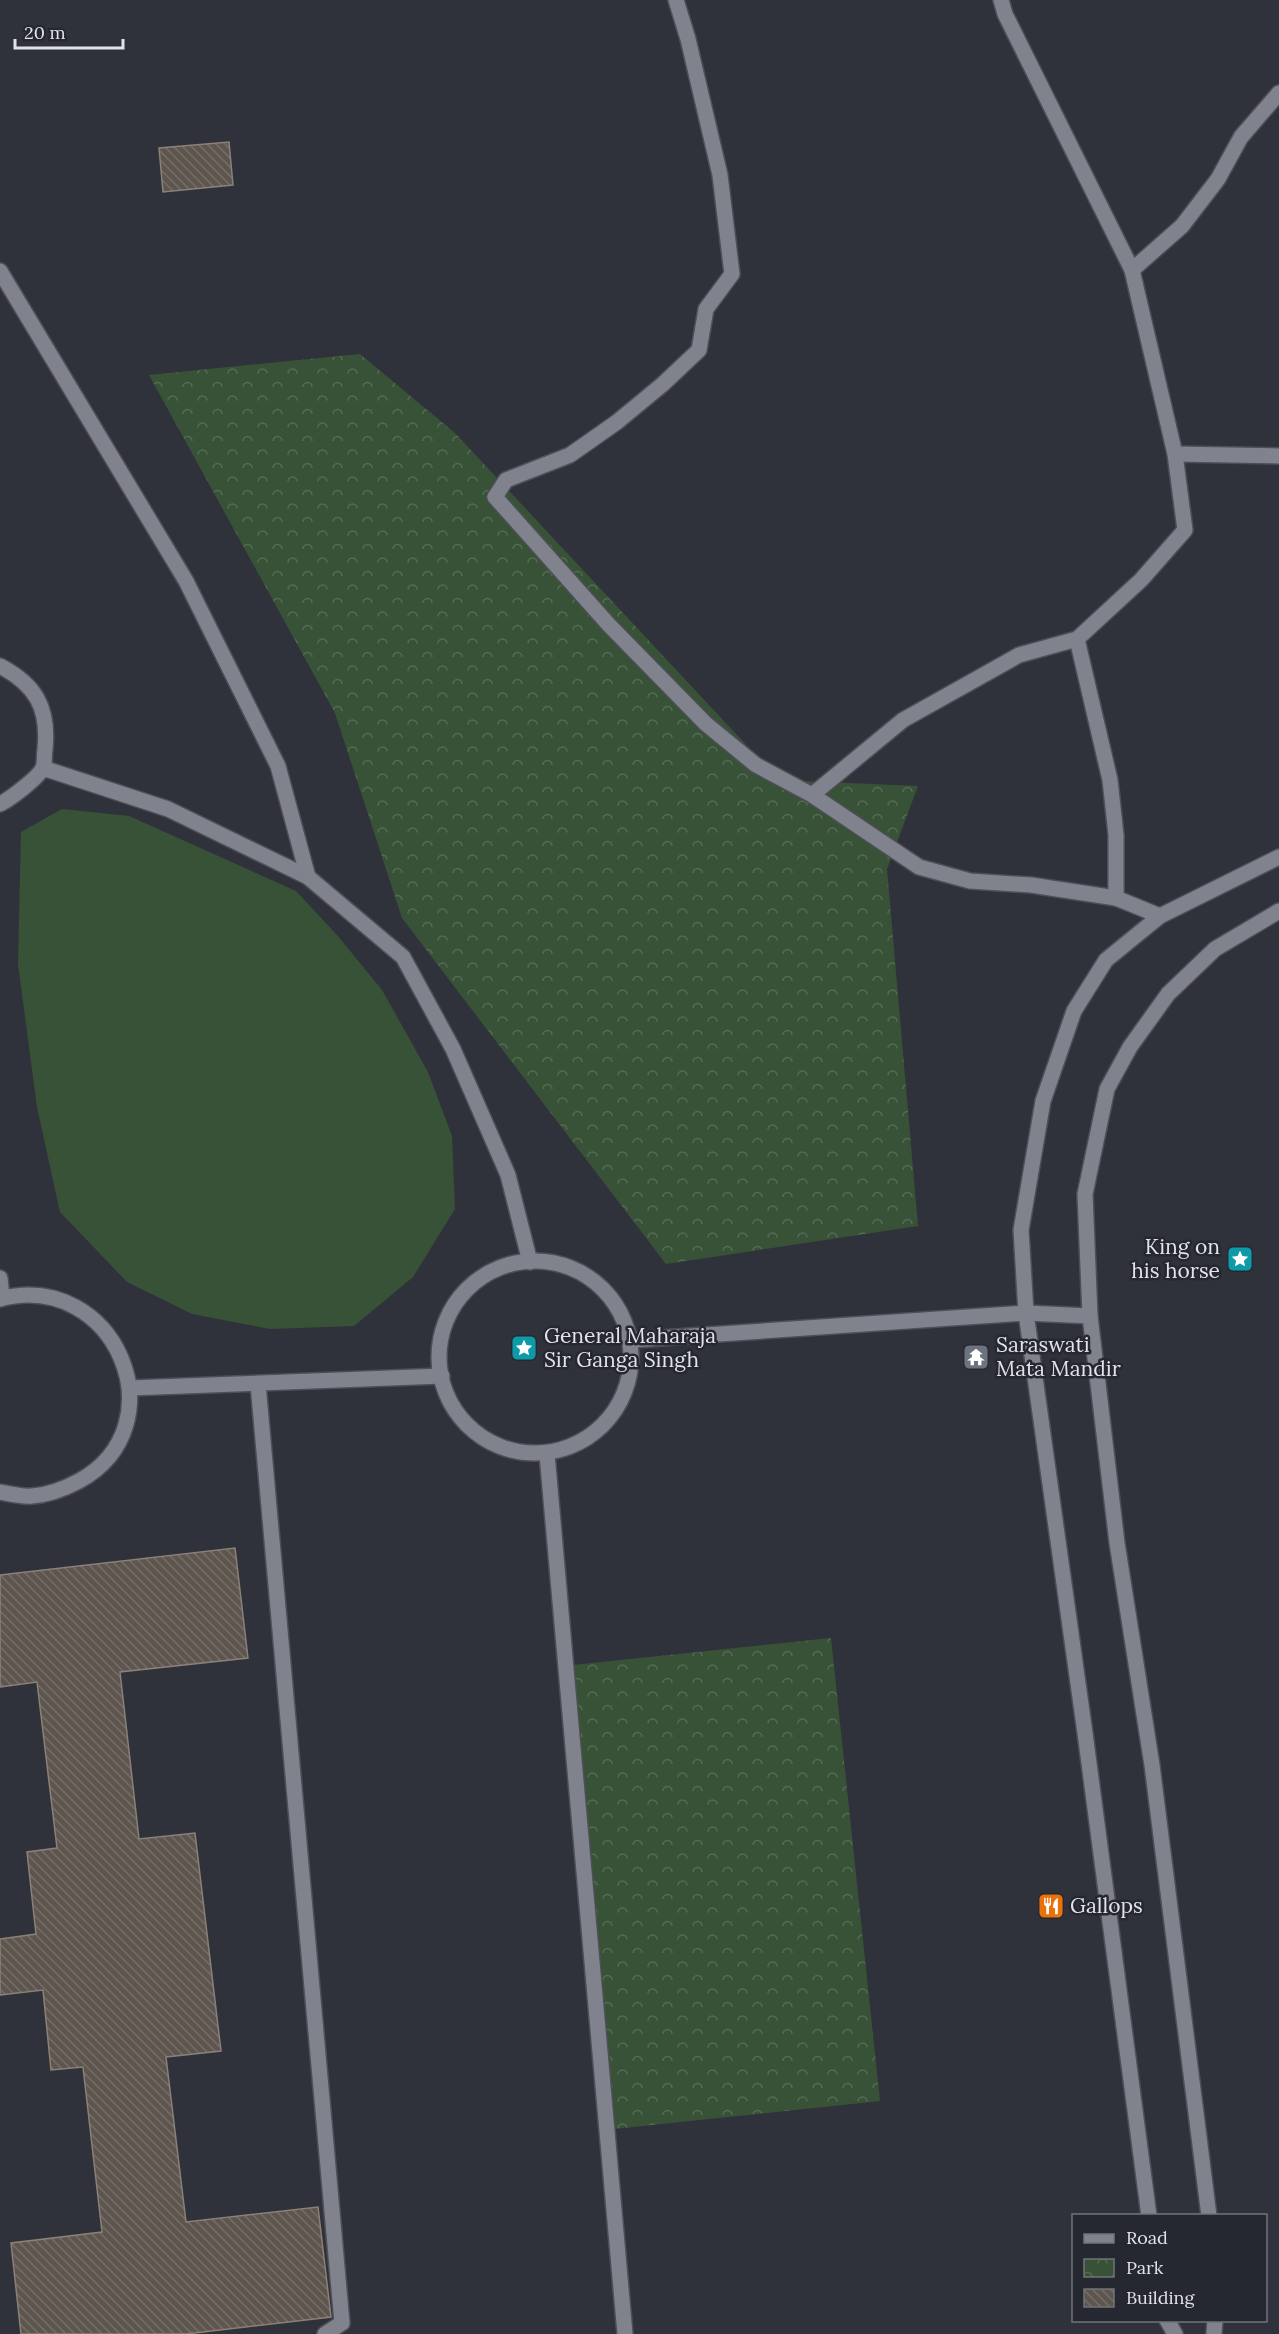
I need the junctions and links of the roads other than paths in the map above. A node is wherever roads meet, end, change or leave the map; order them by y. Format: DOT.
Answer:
graph roads {
  1 [pos="676,0"];
  2 [pos="1001,0"];
  3 [pos="1279,93"];
  4 [pos="1132,270"];
  5 [pos="0,271"];
  6 [pos="1175,454"];
  7 [pos="1279,456"];
  8 [pos="1077,639"];
  9 [pos="0,666"];
  10 [pos="42,768"];
  11 [pos="812,795"];
  12 [pos="0,804"];
  13 [pos="1279,856"];
  14 [pos="308,877"];
  15 [pos="1116,898"];
  16 [pos="1279,911"];
  17 [pos="1160,916"];
  18 [pos="530,1262"];
  19 [pos="0,1278"];
  20 [pos="1,1298"];
  21 [pos="1026,1313"];
  22 [pos="1090,1316"];
  23 [pos="632,1340"];
  24 [pos="442,1376"];
  25 [pos="258,1384"];
  26 [pos="130,1388"];
  27 [pos="547,1454"];
  28 [pos="0,1492"];
  29 [pos="1149,2214"];
  30 [pos="1209,2214"];
  31 [pos="325,2334"];
  32 [pos="625,2334"];
  1 -- 11 [label="street"];
  2 -- 4 [label="street"];
  3 -- 4 [label="street"];
  4 -- 6 [label="street"];
  5 -- 14 [label="street"];
  6 -- 7 [label="street"];
  6 -- 8 [label="street"];
  8 -- 11 [label="street"];
  8 -- 15 [label="street"];
  9 -- 10 [label="street"];
  10 -- 12 [label="street"];
  10 -- 14 [label="street"];
  11 -- 15 [label="street"];
  13 -- 17 [label="street"];
  14 -- 18 [label="street"];
  15 -- 17 [label="street"];
  16 -- 22 [label="street"];
  17 -- 21 [label="street"];
  18 -- 23 [label="street"];
  18 -- 24 [label="street"];
  19 -- 20 [label="street"];
  20 -- 26 [label="street"];
  21 -- 22 [label="street"];
  21 -- 23 [label="street"];
  21 -- 29 [label="street"];
  22 -- 30 [label="street"];
  23 -- 27 [label="street"];
  24 -- 25 [label="street"];
  24 -- 27 [label="street"];
  25 -- 26 [label="street"];
  25 -- 31 [label="street"];
  26 -- 28 [label="street"];
  27 -- 32 [label="street"];
}
